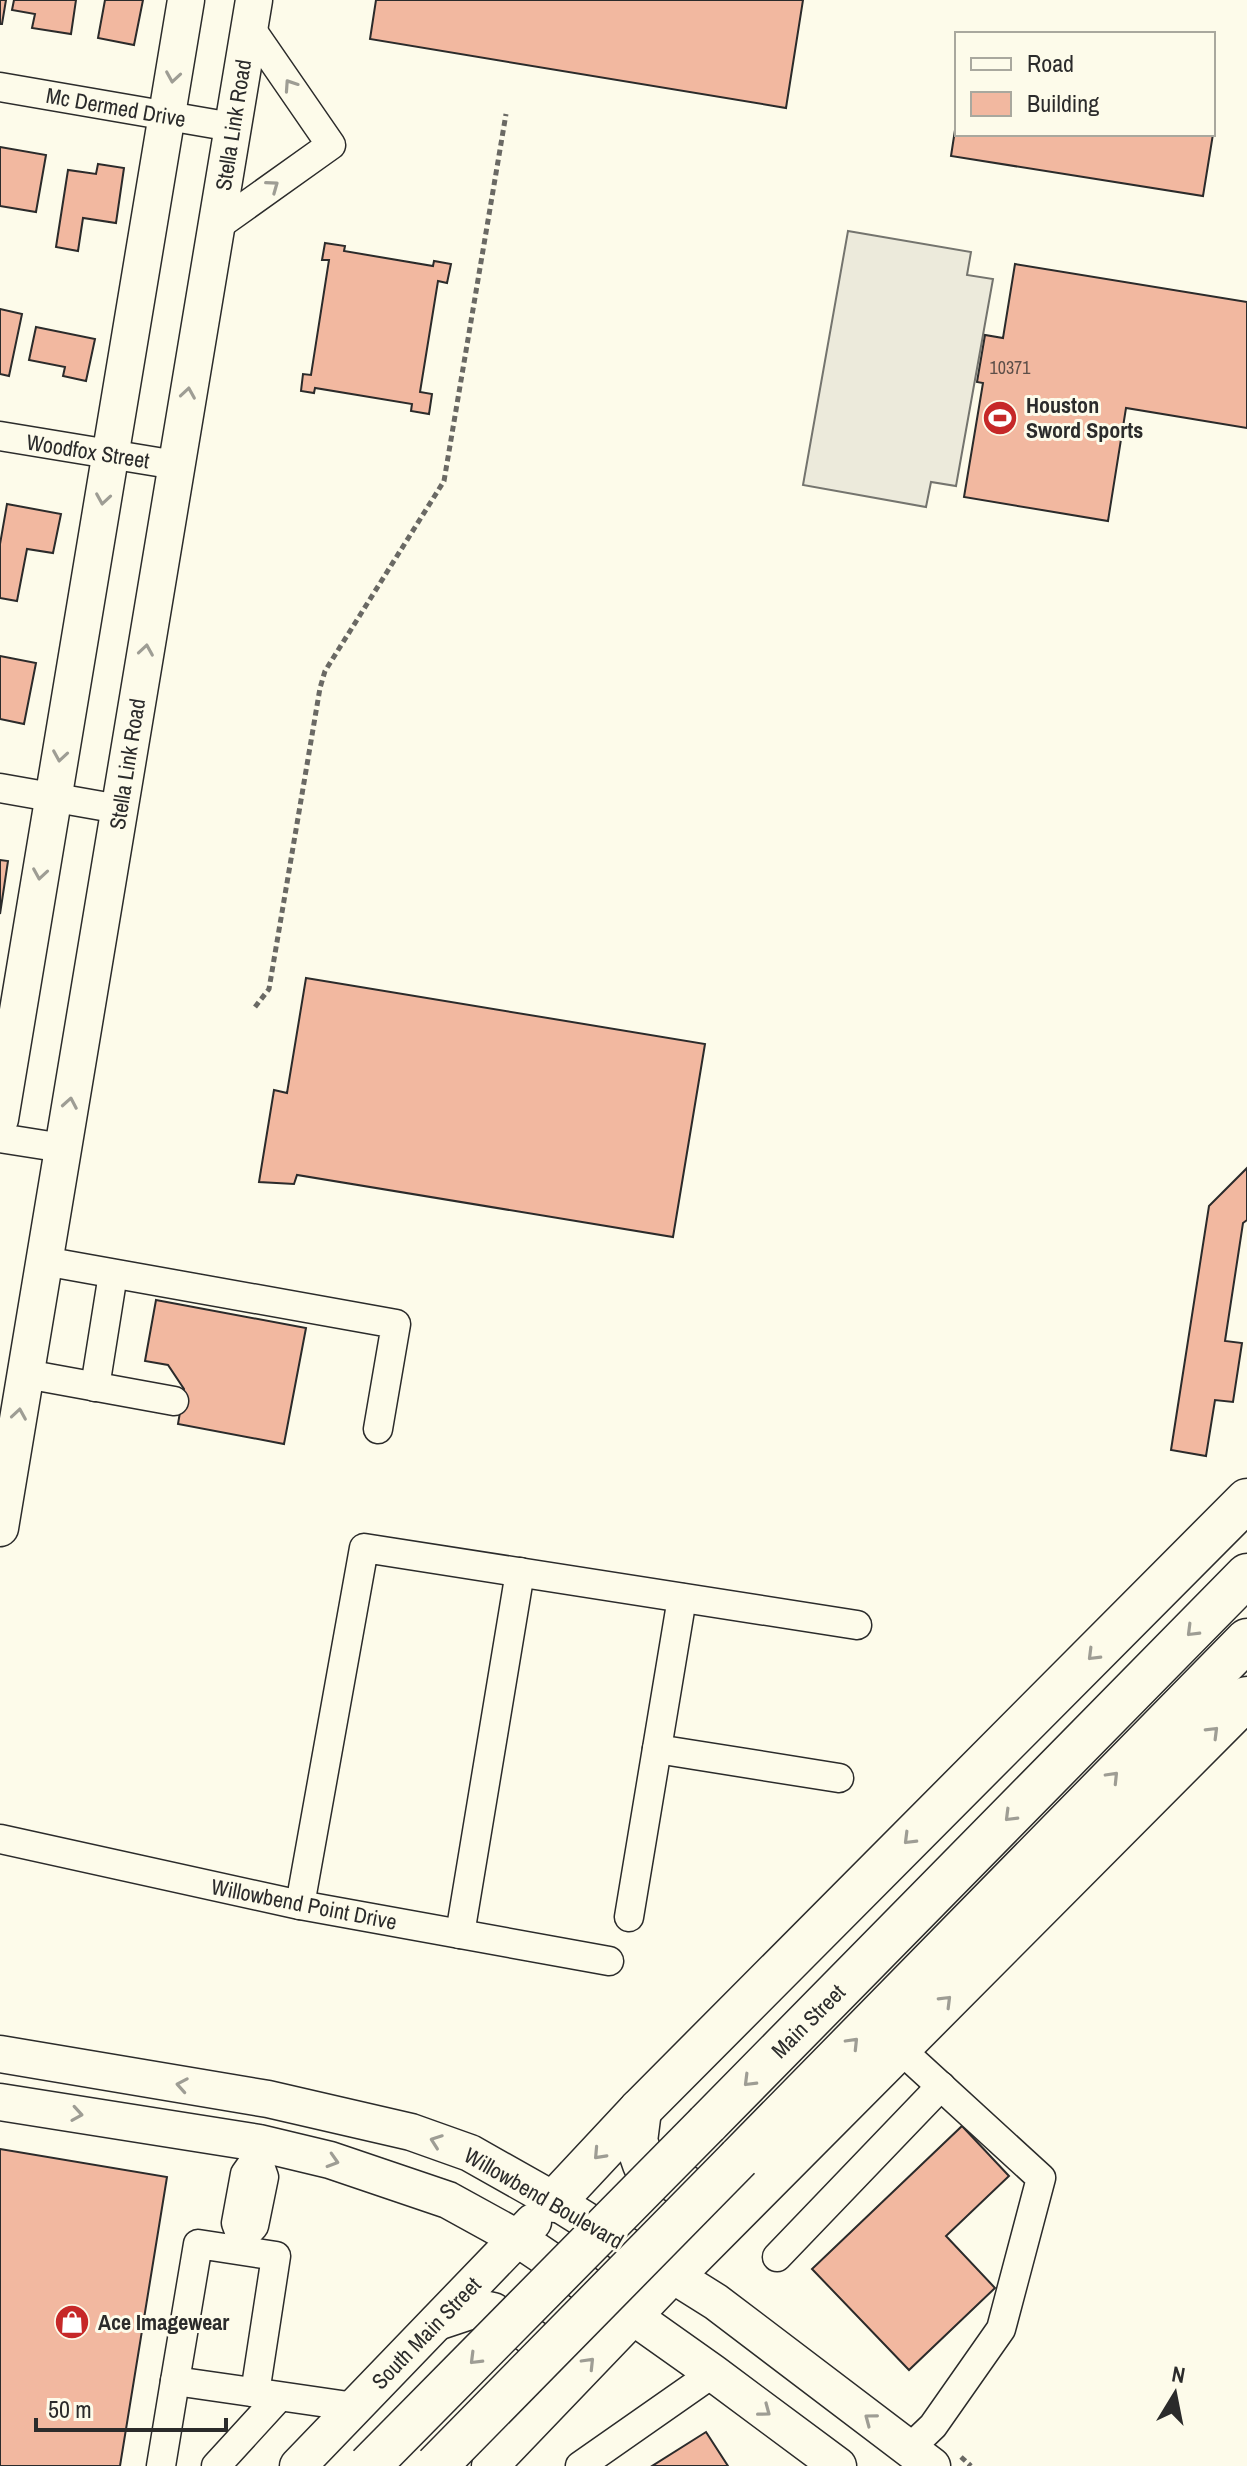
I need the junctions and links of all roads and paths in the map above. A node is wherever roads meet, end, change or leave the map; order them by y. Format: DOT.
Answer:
graph roads {
  1 [pos="186,0"];
  2 [pos="251,13"];
  3 [pos="0,87"];
  4 [pos="506,114"];
  5 [pos="167,115"];
  6 [pos="232,127"];
  7 [pos="216,227"];
  8 [pos="0,436"];
  9 [pos="110,454"];
  10 [pos="176,465"];
  11 [pos="0,788"];
  12 [pos="53,797"];
  13 [pos="119,809"];
  14 [pos="255,1007"];
  15 [pos="0,1119"];
  16 [pos="0,1138"];
  17 [pos="63,1148"];
  18 [pos="44,1261"];
  19 [pos="113,1274"];
  20 [pos="26,1374"];
  21 [pos="95,1387"];
  22 [pos="174,1401"];
  23 [pos="378,1429"];
  24 [pos="3,1491"];
  25 [pos="1247,1500"];
  26 [pos="0,1528"];
  27 [pos="520,1572"];
  28 [pos="1247,1575"];
  29 [pos="682,1598"];
  30 [pos="857,1625"];
  31 [pos="1247,1640"];
  32 [pos="1247,1698"];
  33 [pos="657,1749"];
  34 [pos="839,1778"];
  35 [pos="0,1839"];
  36 [pos="300,1905"];
  37 [pos="629,1917"];
  38 [pos="460,1934"];
  39 [pos="609,1961"];
  40 [pos="899,2048"];
  41 [pos="0,2054"];
  42 [pos="941,2086"];
  43 [pos="268,2099"];
  44 [pos="0,2102"];
  45 [pos="640,2110"];
  46 [pos="258,2150"];
  47 [pos="748,2200"];
  48 [pos="555,2201"];
  49 [pos="517,2238"];
  50 [pos="240,2244"];
  51 [pos="777,2257"];
  52 [pos="673,2275"];
  53 [pos="634,2317"];
  54 [pos="437,2322"];
  55 [pos="713,2373"];
  56 [pos="175,2381"];
  57 [pos="267,2395"];
  58 [pos="355,2407"];
  59 [pos="545,2409"];
  60 [pos="920,2458"];
  61 [pos="161,2466"];
  62 [pos="216,2466"];
  63 [pos="298,2466"];
  64 [pos="369,2466"];
  65 [pos="436,2466"];
  66 [pos="490,2466"];
  67 [pos="580,2466"];
  68 [pos="838,2466"];
  1 -- 5 [label="main road, one-way"];
  2 -- 6 [label="main road, Stella Link Road"];
  7 -- 2 [label="street, one-way"];
  3 -- 5 [label="street, Mc Dermed Drive"];
  4 -- 14 [label="path"];
  5 -- 6 [label="street, Mc Dermed Drive"];
  5 -- 9 [label="main road"];
  6 -- 7 [label="main road, Stella Link Road"];
  10 -- 7 [label="main road, Stella Link Road, one-way"];
  8 -- 9 [label="street, Woodfox Street"];
  9 -- 10 [label="street, Woodfox Street"];
  9 -- 12 [label="main road, one-way"];
  13 -- 10 [label="main road, Stella Link Road, one-way"];
  11 -- 12 [label="street"];
  12 -- 13 [label="street"];
  12 -- 15 [label="main road, one-way"];
  17 -- 13 [label="main road, Stella Link Road, one-way"];
  16 -- 17 [label="street"];
  17 -- 18 [label="main road, Stella Link Road"];
  18 -- 19 [label="street"];
  18 -- 20 [label="main road, Stella Link Road"];
  19 -- 21 [label="street"];
  19 -- 23 [label="street"];
  20 -- 21 [label="street"];
  24 -- 20 [label="main road, Stella Link Road, one-way"];
  21 -- 22 [label="street"];
  24 -- 26 [label="main road, Stella Link Road"];
  25 -- 45 [label="highway, one-way"];
  27 -- 29 [label="street"];
  27 -- 36 [label="street"];
  27 -- 38 [label="street"];
  28 -- 64 [label="highway, Main Street, one-way, bridge"];
  29 -- 30 [label="street"];
  29 -- 33 [label="street"];
  65 -- 31 [label="highway, one-way, bridge"];
  40 -- 32 [label="highway, one-way"];
  33 -- 34 [label="street"];
  33 -- 37 [label="street"];
  35 -- 36 [label="street, Willowbend Point Drive"];
  36 -- 38 [label="street, Willowbend Point Drive"];
  38 -- 39 [label="street, Willowbend Point Drive"];
  40 -- 42 [label="street"];
  40 -- 47 [label="highway"];
  43 -- 41 [label="main road, Willowbend Boulevard, one-way"];
  42 -- 51 [label="street"];
  42 -- 60 [label="street"];
  43 -- 46 [label="main road"];
  48 -- 43 [label="main road, Willowbend Boulevard, one-way"];
  44 -- 46 [label="main road, one-way"];
  45 -- 47 [label="highway"];
  45 -- 48 [label="highway, one-way"];
  46 -- 49 [label="main road, one-way"];
  46 -- 50 [label="street"];
  47 -- 52 [label="highway"];
  48 -- 49 [label="main road, South Main Street"];
  48 -- 52 [label="main road, Willowbend Boulevard"];
  49 -- 53 [label="main road"];
  49 -- 54 [label="main road, South Main Street"];
  50 -- 56 [label="street"];
  50 -- 57 [label="street"];
  52 -- 53 [label="main road"];
  60 -- 52 [label="main road, Willowbend Boulevard, one-way"];
  53 -- 55 [label="main road"];
  59 -- 53 [label="main road, one-way"];
  54 -- 58 [label="main road, South Main Street"];
  54 -- 59 [label="main road"];
  55 -- 67 [label="street"];
  55 -- 68 [label="main road, one-way"];
  56 -- 57 [label="street"];
  56 -- 61 [label="street"];
  57 -- 58 [label="street"];
  57 -- 62 [label="street"];
  58 -- 63 [label="main road, South Main Street"];
  59 -- 66 [label="main road"];
}
